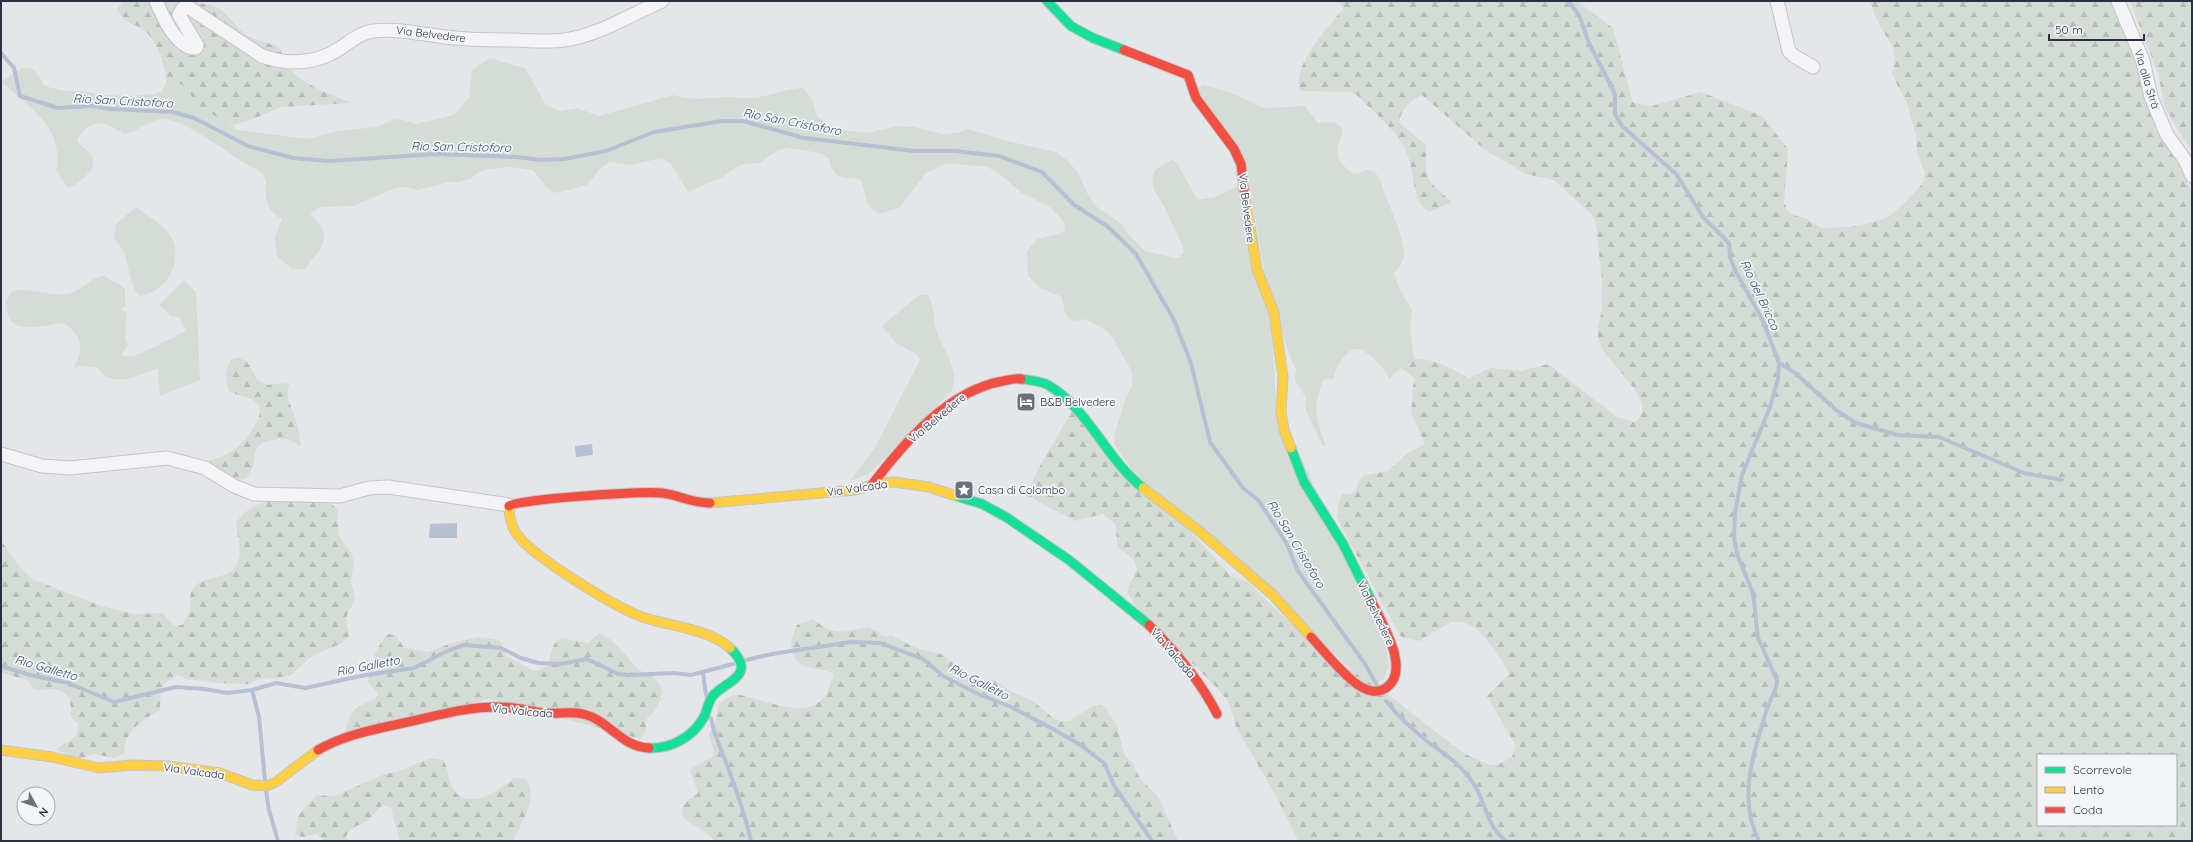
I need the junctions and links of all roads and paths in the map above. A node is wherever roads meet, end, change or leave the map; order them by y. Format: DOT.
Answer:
graph roads {
  1 [pos="156,1"];
  2 [pos="662,1"];
  3 [pos="1047,1"];
  4 [pos="1777,1"];
  5 [pos="2118,1"];
  6 [pos="1813,67"];
  7 [pos="2192,176"];
  8 [pos="1,454"];
  9 [pos="871,486"];
  10 [pos="509,505"];
  11 [pos="1217,714"];
  12 [pos="1,750"];
  1 -- 2 [label="street, Via Belvedere"];
  3 -- 9 [label="street, Via Belvedere"];
  4 -- 6 [label="street"];
  5 -- 7 [label="street, Via alla Strà"];
  8 -- 10 [label="street, Via Valcada"];
  9 -- 10 [label="street, Via Valcada"];
  9 -- 11 [label="street, Via Valcada"];
  10 -- 12 [label="street, Via Valcada"];
}
